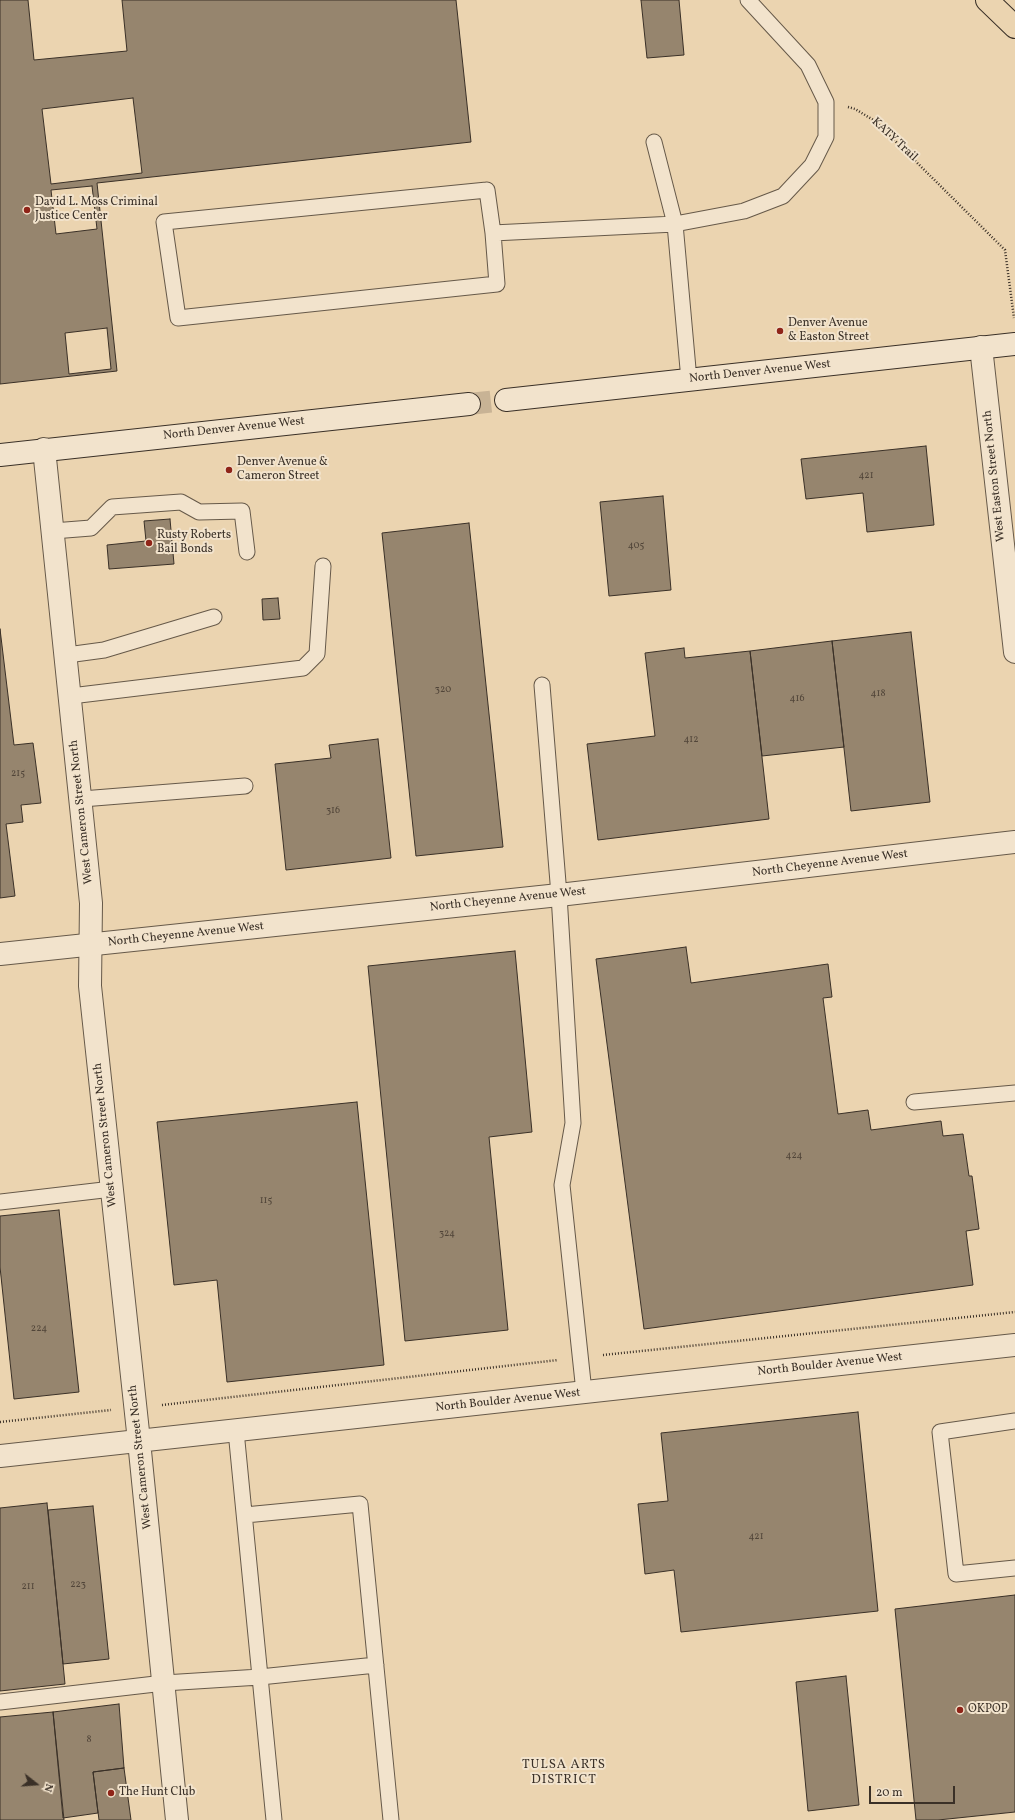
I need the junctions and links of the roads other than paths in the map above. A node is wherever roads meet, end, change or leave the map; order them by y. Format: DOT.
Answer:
graph roads {
  1 [pos="748,0"];
  2 [pos="987,0"];
  3 [pos="1015,27"];
  4 [pos="654,142"];
  5 [pos="675,224"];
  6 [pos="493,233"];
  7 [pos="1015,344"];
  8 [pos="981,347"];
  9 [pos="689,380"];
  10 [pos="506,400"];
  11 [pos="469,404"];
  12 [pos="44,449"];
  13 [pos="0,454"];
  14 [pos="53,531"];
  15 [pos="247,552"];
  16 [pos="323,566"];
  17 [pos="214,617"];
  18 [pos="1015,652"];
  19 [pos="67,655"];
  20 [pos="542,685"];
  21 [pos="71,696"];
  22 [pos="244,786"];
  23 [pos="82,799"];
  24 [pos="1015,842"];
  25 [pos="559,895"];
  26 [pos="91,944"];
  27 [pos="0,954"];
  28 [pos="1015,1093"];
  29 [pos="914,1102"];
  30 [pos="112,1189"];
  31 [pos="0,1202"];
  32 [pos="1015,1345"];
  33 [pos="584,1392"];
  34 [pos="1015,1421"];
  35 [pos="236,1431"];
  36 [pos="139,1441"];
  37 [pos="0,1456"];
  38 [pos="245,1515"];
  39 [pos="1015,1568"];
  40 [pos="376,1665"];
  41 [pos="260,1676"];
  42 [pos="164,1683"];
  43 [pos="0,1702"];
  44 [pos="177,1820"];
  45 [pos="274,1820"];
  46 [pos="391,1820"];
  1 -- 5 [label="lane"];
  2 -- 3 [label="highway"];
  4 -- 5 [label="lane"];
  5 -- 6 [label="lane"];
  5 -- 9 [label="lane"];
  6 -- 6 [label="lane"];
  7 -- 8 [label="street, North Denver Avenue West"];
  8 -- 9 [label="street, North Denver Avenue West"];
  8 -- 18 [label="street, West Easton Street North"];
  9 -- 10 [label="street, North Denver Avenue West"];
  11 -- 12 [label="street, North Denver Avenue West"];
  12 -- 13 [label="street, North Denver Avenue West"];
  12 -- 14 [label="street, West Cameron Street North"];
  14 -- 15 [label="lane"];
  14 -- 19 [label="street, West Cameron Street North"];
  16 -- 21 [label="lane"];
  17 -- 19 [label="lane"];
  19 -- 21 [label="street, West Cameron Street North"];
  20 -- 25 [label="lane"];
  21 -- 23 [label="street, West Cameron Street North"];
  22 -- 23 [label="lane"];
  23 -- 26 [label="street, West Cameron Street North"];
  24 -- 25 [label="street, North Cheyenne Avenue West"];
  25 -- 26 [label="street, North Cheyenne Avenue West"];
  25 -- 33 [label="lane"];
  26 -- 27 [label="street, North Cheyenne Avenue West"];
  26 -- 30 [label="street, West Cameron Street North"];
  28 -- 29 [label="lane"];
  30 -- 31 [label="lane"];
  30 -- 36 [label="street, West Cameron Street North"];
  32 -- 33 [label="street, North Boulder Avenue West"];
  33 -- 35 [label="street, North Boulder Avenue West"];
  34 -- 39 [label="lane"];
  35 -- 36 [label="street, North Boulder Avenue West"];
  35 -- 38 [label="lane"];
  36 -- 37 [label="street, North Boulder Avenue West"];
  36 -- 42 [label="street, West Cameron Street North"];
  38 -- 40 [label="lane"];
  38 -- 41 [label="lane"];
  40 -- 41 [label="lane"];
  40 -- 46 [label="lane"];
  41 -- 42 [label="lane"];
  41 -- 45 [label="lane"];
  42 -- 43 [label="lane"];
  42 -- 44 [label="street, West Cameron Street North"];
}
